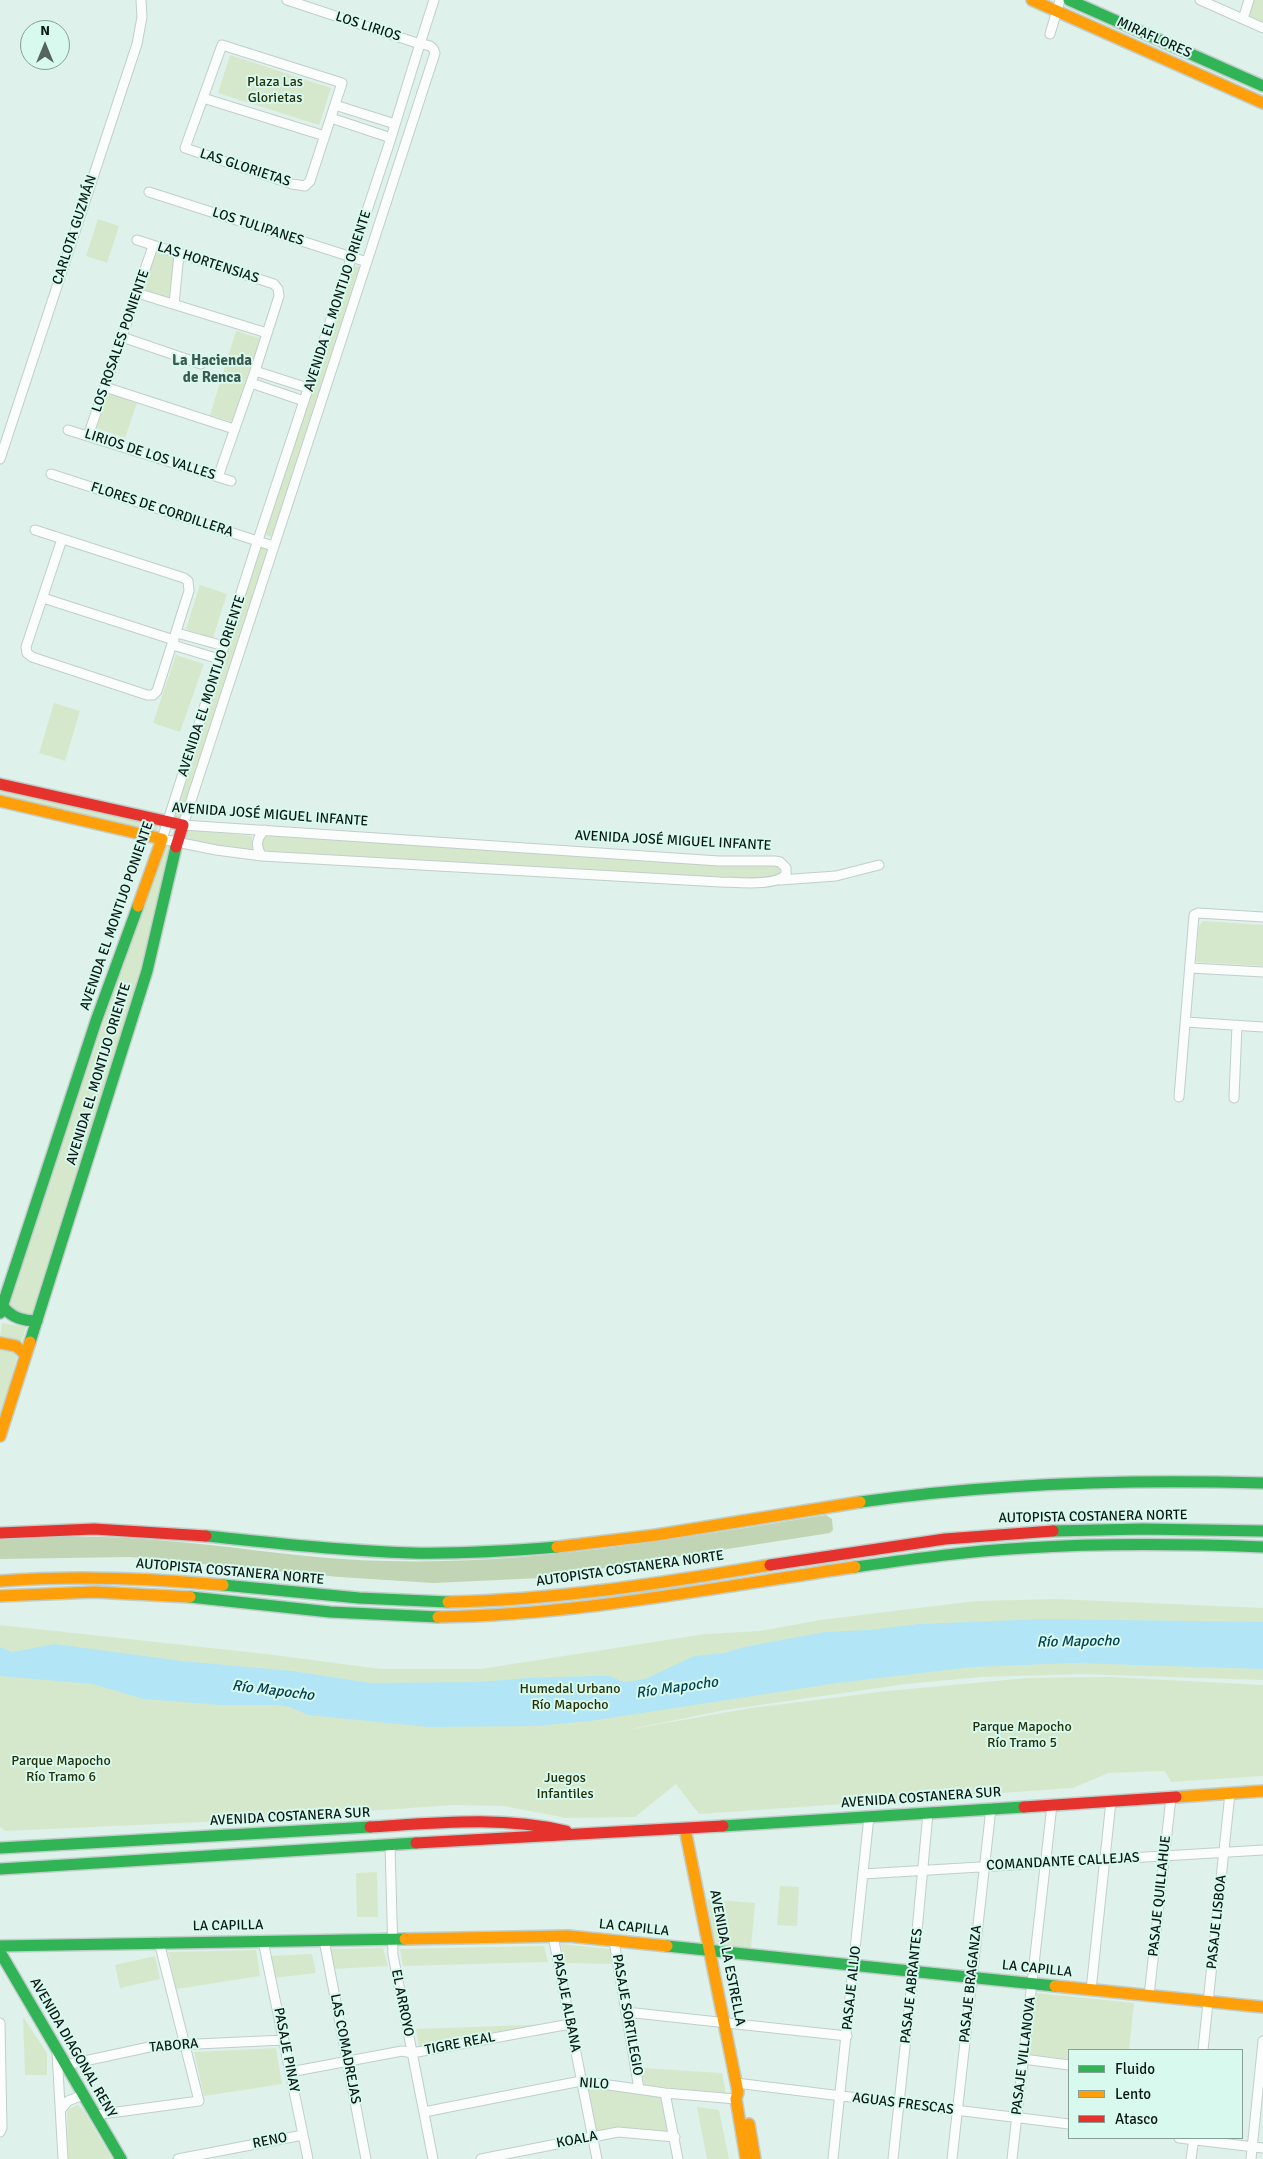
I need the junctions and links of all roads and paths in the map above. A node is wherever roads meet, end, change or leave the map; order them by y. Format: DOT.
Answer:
graph roads {
  1 [pos="141,0"];
  2 [pos="288,0"];
  3 [pos="434,0"];
  4 [pos="1032,0"];
  5 [pos="1069,0"];
  6 [pos="1202,0"];
  7 [pos="1249,0"];
  8 [pos="1059,6"];
  9 [pos="1243,19"];
  10 [pos="1263,28"];
  11 [pos="1050,34"];
  12 [pos="420,44"];
  13 [pos="1263,86"];
  14 [pos="203,98"];
  15 [pos="1263,103"];
  16 [pos="335,105"];
  17 [pos="331,118"];
  18 [pos="395,124"];
  19 [pos="325,136"];
  20 [pos="391,138"];
  21 [pos="150,192"];
  22 [pos="137,240"];
  23 [pos="153,246"];
  24 [pos="179,254"];
  25 [pos="352,257"];
  26 [pos="367,262"];
  27 [pos="137,292"];
  28 [pos="174,304"];
  29 [pos="267,333"];
  30 [pos="122,337"];
  31 [pos="201,364"];
  32 [pos="256,371"];
  33 [pos="251,383"];
  34 [pos="105,386"];
  35 [pos="308,388"];
  36 [pos="304,401"];
  37 [pos="234,429"];
  38 [pos="68,430"];
  39 [pos="88,436"];
  40 [pos="0,459"];
  41 [pos="50,474"];
  42 [pos="218,477"];
  43 [pos="231,481"];
  44 [pos="35,530"];
  45 [pos="62,539"];
  46 [pos="258,540"];
  47 [pos="273,546"];
  48 [pos="43,598"];
  49 [pos="175,639"];
  50 [pos="224,646"];
  51 [pos="219,660"];
  52 [pos="0,784"];
  53 [pos="0,801"];
  54 [pos="166,822"];
  55 [pos="183,825"];
  56 [pos="265,830"];
  57 [pos="162,839"];
  58 [pos="177,842"];
  59 [pos="262,856"];
  60 [pos="879,865"];
  61 [pos="780,880"];
  62 [pos="1263,917"];
  63 [pos="1190,968"];
  64 [pos="1263,972"];
  65 [pos="1186,1022"];
  66 [pos="1236,1025"];
  67 [pos="1263,1027"];
  68 [pos="1179,1097"];
  69 [pos="1234,1098"];
  70 [pos="1,1309"];
  71 [pos="38,1321"];
  72 [pos="0,1343"];
  73 [pos="26,1355"];
  74 [pos="0,1436"];
  75 [pos="1263,1483"];
  76 [pos="1263,1530"];
  77 [pos="0,1533"];
  78 [pos="1226,1546"];
  79 [pos="1263,1547"];
  80 [pos="1263,1553"];
  81 [pos="0,1581"];
  82 [pos="0,1596"];
  83 [pos="1263,1791"];
  84 [pos="1230,1793"];
  85 [pos="1171,1797"];
  86 [pos="1111,1801"];
  87 [pos="1052,1804"];
  88 [pos="991,1808"];
  89 [pos="928,1813"];
  90 [pos="869,1816"];
  91 [pos="383,1826"];
  92 [pos="685,1829"];
  93 [pos="581,1835"];
  94 [pos="198,1837"];
  95 [pos="170,1839"];
  96 [pos="390,1845"];
  97 [pos="0,1848"];
  98 [pos="1263,1850"];
  99 [pos="1224,1853"];
  100 [pos="1165,1857"];
  101 [pos="199,1858"];
  102 [pos="172,1860"];
  103 [pos="1105,1860"];
  104 [pos="1046,1863"];
  105 [pos="984,1867"];
  106 [pos="0,1869"];
  107 [pos="923,1870"];
  108 [pos="863,1874"];
  109 [pos="553,1936"];
  110 [pos="392,1939"];
  111 [pos="324,1940"];
  112 [pos="263,1941"];
  113 [pos="614,1941"];
  114 [pos="160,1942"];
  115 [pos="0,1946"];
  116 [pos="710,1951"];
  117 [pos="0,1952"];
  118 [pos="854,1966"];
  119 [pos="914,1972"];
  120 [pos="972,1978"];
  121 [pos="1032,1984"];
  122 [pos="1091,1990"];
  123 [pos="1149,1996"];
  124 [pos="1208,2002"];
  125 [pos="1263,2007"];
  126 [pos="626,2012"];
  127 [pos="724,2022"];
  128 [pos="0,2023"];
  129 [pos="570,2024"];
  130 [pos="847,2036"];
  131 [pos="284,2040"];
  132 [pos="1263,2041"];
  133 [pos="184,2044"];
  134 [pos="1203,2049"];
  135 [pos="57,2050"];
  136 [pos="412,2053"];
  137 [pos="1023,2059"];
  138 [pos="348,2061"];
  139 [pos="1068,2064"];
  140 [pos="66,2065"];
  141 [pos="290,2072"];
  142 [pos="1,2077"];
  143 [pos="581,2081"];
  144 [pos="639,2090"];
  145 [pos="737,2091"];
  146 [pos="665,2093"];
  147 [pos="83,2095"];
  148 [pos="840,2096"];
  149 [pos="900,2103"];
  150 [pos="61,2109"];
  151 [pos="958,2110"];
  152 [pos="424,2112"];
  153 [pos="96,2115"];
  154 [pos="1017,2118"];
  155 [pos="1068,2124"];
  156 [pos="0,2132"];
  157 [pos="303,2135"];
  158 [pos="592,2137"];
  159 [pos="674,2137"];
  160 [pos="1194,2139"];
  161 [pos="1252,2147"];
  162 [pos="1263,2148"];
  163 [pos="63,2159"];
  164 [pos="121,2159"];
  165 [pos="178,2159"];
  166 [pos="308,2159"];
  167 [pos="366,2159"];
  168 [pos="433,2159"];
  169 [pos="481,2159"];
  170 [pos="596,2159"];
  171 [pos="678,2159"];
  172 [pos="746,2159"];
  173 [pos="755,2159"];
  174 [pos="833,2159"];
  175 [pos="893,2159"];
  176 [pos="952,2159"];
  177 [pos="1012,2159"];
  178 [pos="1192,2159"];
  179 [pos="1251,2159"];
  1 -- 40 [label="street, CARLOTA GUZMÁN"];
  2 -- 12 [label="street, LOS LIRIOS"];
  3 -- 12 [label="street, AVENIDA EL MONTIJO PONIENTE"];
  4 -- 8 [label="main road, MIRAFLORES"];
  5 -- 13 [label="main road, MIRAFLORES"];
  6 -- 9 [label="street"];
  7 -- 9 [label="street"];
  8 -- 11 [label="street"];
  8 -- 15 [label="main road, MIRAFLORES"];
  9 -- 10 [label="street"];
  12 -- 18 [label="street, AVENIDA EL MONTIJO PONIENTE"];
  12 -- 26 [label="street, AVENIDA EL MONTIJO ORIENTE"];
  14 -- 16 [label="street, LAS GLORIETAS"];
  14 -- 19 [label="street"];
  14 -- 19 [label="street, LAS GLORIETAS"];
  16 -- 17 [label="street, LAS GLORIETAS"];
  16 -- 18 [label="street"];
  17 -- 19 [label="street, LAS GLORIETAS"];
  17 -- 20 [label="street"];
  18 -- 20 [label="street, AVENIDA EL MONTIJO PONIENTE"];
  20 -- 25 [label="street, AVENIDA EL MONTIJO PONIENTE"];
  21 -- 25 [label="street, LOS TULIPANES"];
  22 -- 23 [label="street, LAS HORTENSIAS"];
  23 -- 24 [label="street, LAS HORTENSIAS"];
  23 -- 27 [label="street, LOS ROSALES PONIENTE"];
  24 -- 28 [label="street"];
  24 -- 29 [label="street, LAS HORTENSIAS"];
  25 -- 26 [label="street, LOS TULIPANES"];
  25 -- 35 [label="street, AVENIDA EL MONTIJO PONIENTE"];
  26 -- 47 [label="street, AVENIDA EL MONTIJO ORIENTE"];
  27 -- 28 [label="street"];
  27 -- 30 [label="street, LOS ROSALES PONIENTE"];
  28 -- 29 [label="street"];
  29 -- 32 [label="street"];
  30 -- 31 [label="street"];
  30 -- 34 [label="street, LOS ROSALES PONIENTE"];
  32 -- 33 [label="street"];
  32 -- 35 [label="street"];
  33 -- 36 [label="street"];
  33 -- 37 [label="street"];
  34 -- 37 [label="street"];
  34 -- 39 [label="street, LOS ROSALES PONIENTE"];
  35 -- 36 [label="street, AVENIDA EL MONTIJO PONIENTE"];
  36 -- 46 [label="street, AVENIDA EL MONTIJO PONIENTE"];
  37 -- 42 [label="street"];
  38 -- 39 [label="street, LIRIOS DE LOS VALLES"];
  39 -- 42 [label="street, LIRIOS DE LOS VALLES"];
  41 -- 46 [label="street, FLORES DE CORDILLERA"];
  42 -- 43 [label="street, LIRIOS DE LOS VALLES"];
  44 -- 45 [label="street"];
  45 -- 48 [label="street"];
  45 -- 49 [label="street"];
  46 -- 47 [label="street, FLORES DE CORDILLERA"];
  46 -- 50 [label="street, AVENIDA EL MONTIJO PONIENTE"];
  47 -- 55 [label="street, AVENIDA EL MONTIJO ORIENTE"];
  48 -- 49 [label="street"];
  48 -- 49 [label="street"];
  49 -- 50 [label="street"];
  49 -- 51 [label="street"];
  50 -- 51 [label="street, AVENIDA EL MONTIJO PONIENTE"];
  51 -- 54 [label="street, AVENIDA EL MONTIJO PONIENTE"];
  52 -- 54 [label="main road, AVENIDA JOSÉ MIGUEL INFANTE"];
  53 -- 57 [label="main road"];
  54 -- 55 [label="main road, AVENIDA JOSÉ MIGUEL INFANTE"];
  54 -- 57 [label="street, AVENIDA EL MONTIJO PONIENTE"];
  55 -- 56 [label="street, AVENIDA JOSÉ MIGUEL INFANTE"];
  55 -- 58 [label="main road, AVENIDA EL MONTIJO ORIENTE"];
  56 -- 59 [label="street"];
  56 -- 61 [label="street, AVENIDA JOSÉ MIGUEL INFANTE"];
  57 -- 58 [label="street"];
  57 -- 70 [label="main road, AVENIDA EL MONTIJO PONIENTE"];
  58 -- 59 [label="street"];
  58 -- 71 [label="main road, AVENIDA EL MONTIJO ORIENTE"];
  59 -- 61 [label="street"];
  60 -- 61 [label="street"];
  62 -- 63 [label="street"];
  63 -- 64 [label="street"];
  63 -- 65 [label="street"];
  65 -- 66 [label="street"];
  65 -- 68 [label="street"];
  66 -- 67 [label="street"];
  66 -- 69 [label="street"];
  70 -- 71 [label="main road"];
  71 -- 73 [label="main road, AVENIDA EL MONTIJO ORIENTE"];
  72 -- 73 [label="main road"];
  73 -- 74 [label="main road, AVENIDA EL MONTIJO ORIENTE"];
  75 -- 77 [label="main road"];
  76 -- 81 [label="main road, AUTOPISTA COSTANERA NORTE"];
  78 -- 79 [label="main road, AUTOPISTA COSTANERA NORTE"];
  78 -- 80 [label="main road"];
  78 -- 82 [label="main road, AUTOPISTA COSTANERA NORTE"];
  83 -- 84 [label="main road, AVENIDA COSTANERA SUR"];
  84 -- 85 [label="main road, AVENIDA COSTANERA SUR"];
  84 -- 99 [label="street, PASAJE LISBOA"];
  85 -- 86 [label="main road, AVENIDA COSTANERA SUR"];
  85 -- 100 [label="street, PASAJE QUILLAHUE"];
  86 -- 87 [label="main road, AVENIDA COSTANERA SUR"];
  86 -- 103 [label="street"];
  87 -- 88 [label="main road, AVENIDA COSTANERA SUR"];
  87 -- 104 [label="street, PASAJE VILLANOVA"];
  88 -- 89 [label="main road, AVENIDA COSTANERA SUR"];
  88 -- 105 [label="street, PASAJE BRAGANZA"];
  89 -- 90 [label="main road, AVENIDA COSTANERA SUR"];
  89 -- 107 [label="street, PASAJE ABRANTES"];
  90 -- 92 [label="main road, AVENIDA COSTANERA SUR"];
  90 -- 108 [label="street, PASAJE ALIJO"];
  91 -- 93 [label="main road, AVENIDA COSTANERA SUR"];
  91 -- 94 [label="main road, AVENIDA COSTANERA SUR"];
  91 -- 96 [label="main road"];
  92 -- 93 [label="main road, AVENIDA COSTANERA SUR"];
  92 -- 116 [label="main road, AVENIDA LA ESTRELLA"];
  93 -- 96 [label="main road, AVENIDA COSTANERA SUR"];
  94 -- 95 [label="main road, AVENIDA COSTANERA SUR"];
  94 -- 101 [label="main road"];
  95 -- 97 [label="main road, AVENIDA COSTANERA SUR"];
  95 -- 102 [label="main road"];
  96 -- 101 [label="main road, AVENIDA COSTANERA SUR"];
  96 -- 110 [label="street, EL ARROYO"];
  98 -- 99 [label="street, COMANDANTE CALLEJAS"];
  99 -- 100 [label="street, COMANDANTE CALLEJAS"];
  99 -- 124 [label="street, PASAJE LISBOA"];
  100 -- 103 [label="street, COMANDANTE CALLEJAS"];
  100 -- 123 [label="street, PASAJE QUILLAHUE"];
  101 -- 102 [label="main road, AVENIDA COSTANERA SUR"];
  102 -- 106 [label="main road, AVENIDA COSTANERA SUR"];
  103 -- 104 [label="street, COMANDANTE CALLEJAS"];
  103 -- 122 [label="street"];
  104 -- 105 [label="street, COMANDANTE CALLEJAS"];
  104 -- 121 [label="street, PASAJE VILLANOVA"];
  105 -- 107 [label="street, COMANDANTE CALLEJAS"];
  105 -- 120 [label="street, PASAJE BRAGANZA"];
  107 -- 108 [label="street, COMANDANTE CALLEJAS"];
  107 -- 119 [label="street, PASAJE ABRANTES"];
  108 -- 118 [label="street, PASAJE ALIJO"];
  109 -- 110 [label="main road, LA CAPILLA"];
  109 -- 113 [label="main road, LA CAPILLA"];
  109 -- 129 [label="street, PASAJE ALBANA"];
  110 -- 111 [label="main road, LA CAPILLA"];
  110 -- 136 [label="street, EL ARROYO"];
  111 -- 112 [label="main road, LA CAPILLA"];
  111 -- 138 [label="street, LAS COMADREJAS"];
  112 -- 114 [label="main road, LA CAPILLA"];
  112 -- 131 [label="street, PASAJE PINAY"];
  113 -- 116 [label="main road, LA CAPILLA"];
  113 -- 126 [label="street, PASAJE SORTILEGIO"];
  114 -- 115 [label="main road, LA CAPILLA"];
  114 -- 133 [label="street"];
  116 -- 118 [label="main road, LA CAPILLA"];
  116 -- 127 [label="main road, AVENIDA LA ESTRELLA"];
  117 -- 135 [label="main road, AVENIDA DIAGONAL RENY"];
  118 -- 119 [label="main road, LA CAPILLA"];
  118 -- 130 [label="street, PASAJE ALIJO"];
  119 -- 120 [label="main road, LA CAPILLA"];
  119 -- 149 [label="street, PASAJE ABRANTES"];
  120 -- 121 [label="main road, LA CAPILLA"];
  120 -- 151 [label="street, PASAJE BRAGANZA"];
  121 -- 122 [label="main road, LA CAPILLA"];
  121 -- 137 [label="street, PASAJE VILLANOVA"];
  122 -- 123 [label="main road, LA CAPILLA"];
  123 -- 124 [label="main road, LA CAPILLA"];
  124 -- 125 [label="main road, LA CAPILLA"];
  124 -- 134 [label="street, PASAJE LISBOA"];
  126 -- 127 [label="street"];
  126 -- 144 [label="street, PASAJE SORTILEGIO"];
  127 -- 130 [label="street"];
  127 -- 145 [label="main road, AVENIDA LA ESTRELLA"];
  128 -- 142 [label="street"];
  129 -- 136 [label="street, TIGRE REAL"];
  129 -- 143 [label="street, PASAJE ALBANA"];
  130 -- 148 [label="street, PASAJE ALIJO"];
  131 -- 133 [label="street, TABORA"];
  131 -- 141 [label="street, PASAJE PINAY"];
  132 -- 161 [label="street"];
  133 -- 140 [label="street, TABORA"];
  133 -- 153 [label="street"];
  135 -- 140 [label="main road, AVENIDA DIAGONAL RENY"];
  135 -- 150 [label="street"];
  136 -- 138 [label="street, TIGRE REAL"];
  136 -- 152 [label="street, EL ARROYO"];
  137 -- 139 [label="street"];
  137 -- 154 [label="street, PASAJE VILLANOVA"];
  138 -- 141 [label="street, TIGRE REAL"];
  138 -- 167 [label="street, LAS COMADREJAS"];
  140 -- 147 [label="main road, AVENIDA DIAGONAL RENY"];
  141 -- 157 [label="street, PASAJE PINAY"];
  142 -- 156 [label="street"];
  143 -- 144 [label="street, NILO"];
  143 -- 152 [label="street, NILO"];
  143 -- 158 [label="street, PASAJE ALBANA"];
  144 -- 146 [label="street, NILO"];
  145 -- 146 [label="street, NILO"];
  145 -- 148 [label="street, AGUAS FRESCAS"];
  145 -- 172 [label="main road, AVENIDA LA ESTRELLA"];
  145 -- 173 [label="main road, AVENIDA LA ESTRELLA"];
  146 -- 159 [label="street"];
  147 -- 150 [label="street"];
  147 -- 153 [label="main road, AVENIDA DIAGONAL RENY"];
  148 -- 149 [label="street, AGUAS FRESCAS"];
  148 -- 174 [label="street, PASAJE ALIJO"];
  149 -- 151 [label="street, AGUAS FRESCAS"];
  149 -- 175 [label="street, PASAJE ABRANTES"];
  150 -- 163 [label="street"];
  151 -- 154 [label="street, AGUAS FRESCAS"];
  151 -- 176 [label="street, PASAJE BRAGANZA"];
  152 -- 168 [label="street, EL ARROYO"];
  153 -- 164 [label="main road, AVENIDA DIAGONAL RENY"];
  154 -- 155 [label="street, AGUAS FRESCAS"];
  154 -- 177 [label="street, PASAJE VILLANOVA"];
  157 -- 165 [label="street, RENO"];
  157 -- 166 [label="street, PASAJE PINAY"];
  158 -- 159 [label="street, KOALA"];
  158 -- 169 [label="street, KOALA"];
  158 -- 170 [label="street, PASAJE ALBANA"];
  159 -- 171 [label="street"];
  160 -- 161 [label="street"];
  160 -- 178 [label="street"];
  161 -- 162 [label="street"];
  161 -- 179 [label="street"];
}
